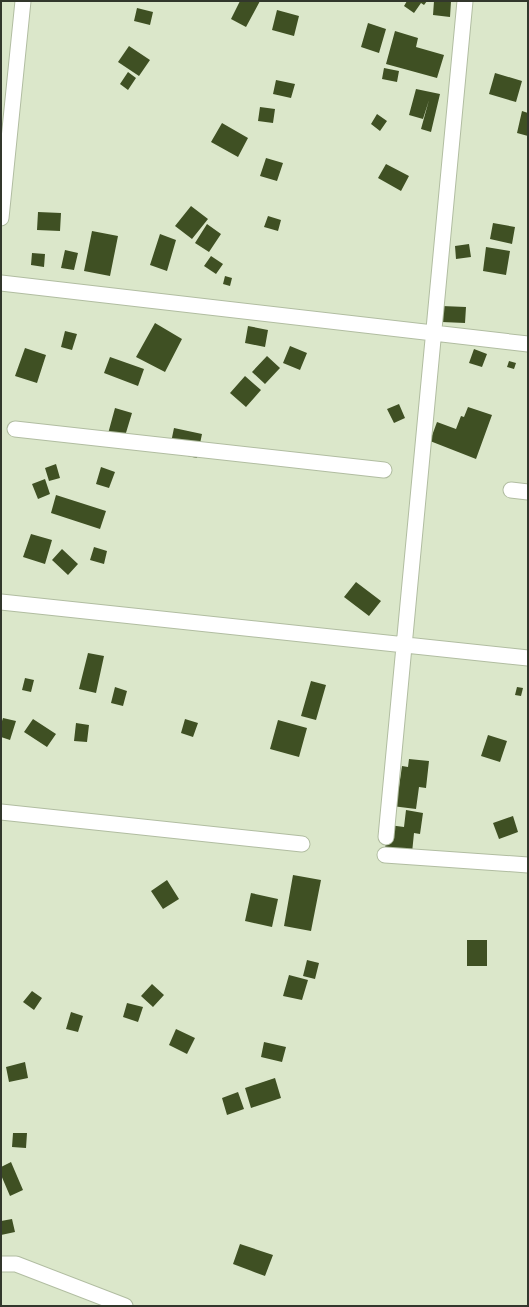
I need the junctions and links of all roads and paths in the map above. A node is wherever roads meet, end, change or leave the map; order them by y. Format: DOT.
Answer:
graph roads {
  1 [pos="23,1"];
  2 [pos="465,1"];
  3 [pos="1,218"];
  4 [pos="1,284"];
  5 [pos="528,344"];
  6 [pos="15,429"];
  7 [pos="384,470"];
  8 [pos="511,490"];
  9 [pos="528,492"];
  10 [pos="1,602"];
  11 [pos="528,658"];
  12 [pos="1,812"];
  13 [pos="386,837"];
  14 [pos="302,844"];
  15 [pos="385,855"];
  16 [pos="528,865"];
  17 [pos="1,1264"];
  18 [pos="125,1306"];
  1 -- 3 [label="street"];
  2 -- 13 [label="street"];
  4 -- 5 [label="street"];
  6 -- 7 [label="street"];
  8 -- 9 [label="street"];
  10 -- 11 [label="street"];
  12 -- 14 [label="street"];
  15 -- 16 [label="street"];
  17 -- 18 [label="street"];
}
